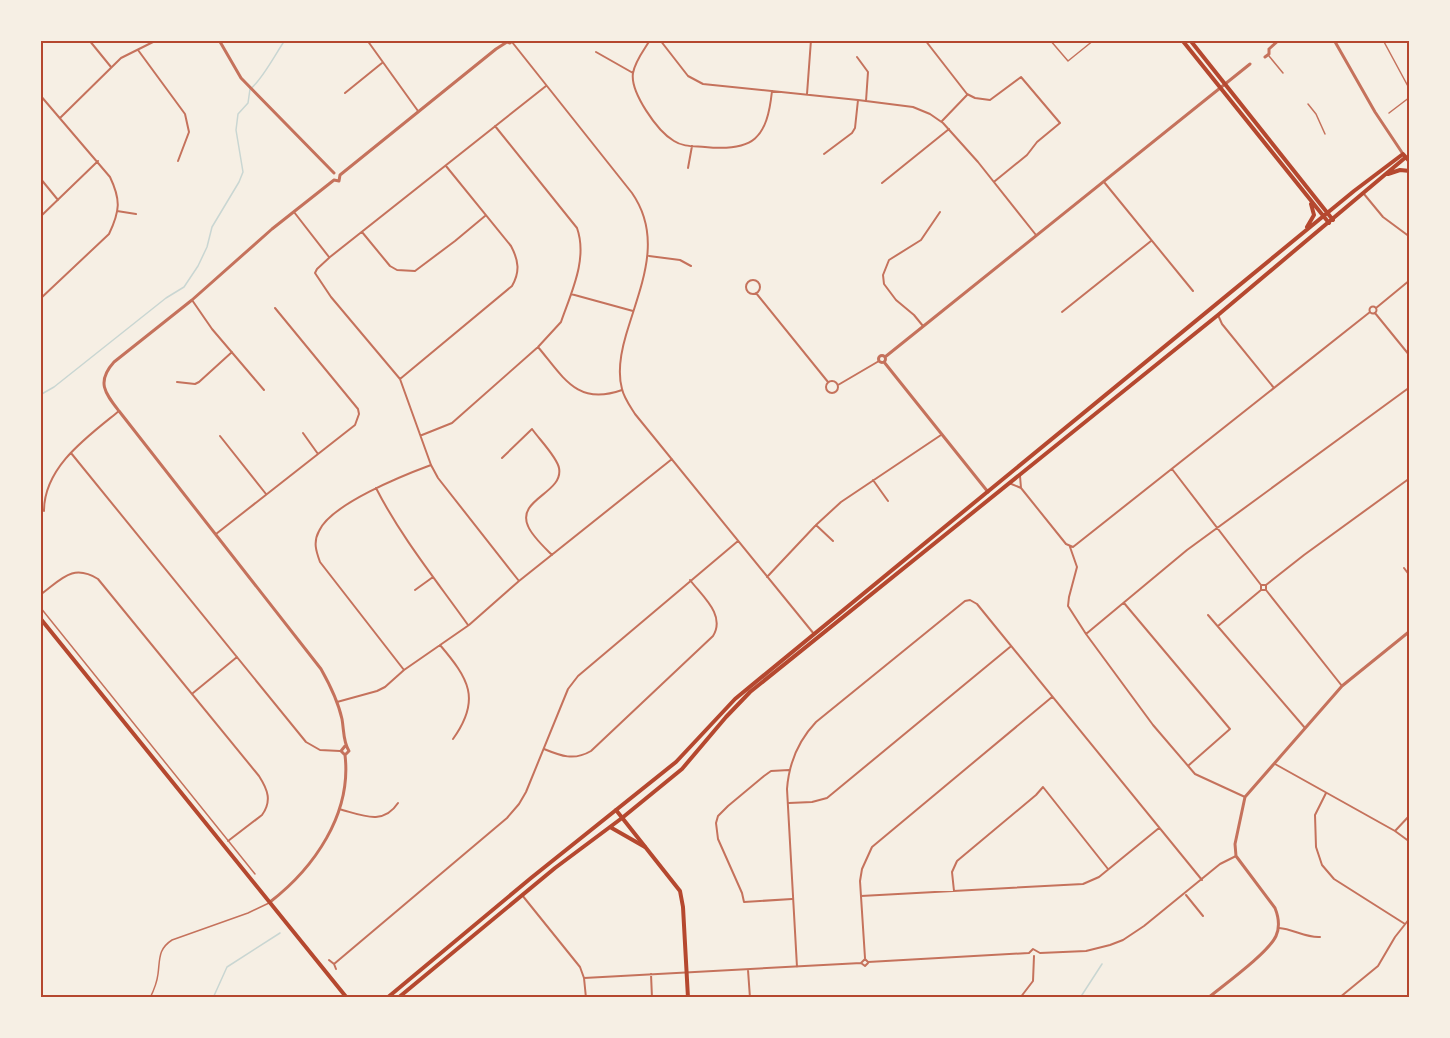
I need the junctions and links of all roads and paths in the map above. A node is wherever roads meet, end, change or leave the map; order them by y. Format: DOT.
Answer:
graph roads {
  1 [pos="89,40"];
  2 [pos="157,40"];
  3 [pos="219,40"];
  4 [pos="367,40"];
  5 [pos="650,40"];
  6 [pos="660,40"];
  7 [pos="811,40"];
  8 [pos="925,40"];
  9 [pos="1050,40"];
  10 [pos="1094,40"];
  11 [pos="1182,40"];
  12 [pos="1190,40"];
  13 [pos="1279,40"];
  14 [pos="1335,40"];
  15 [pos="1383,40"];
  16 [pos="506,41"];
  17 [pos="513,41"];
  18 [pos="138,50"];
  19 [pos="596,52"];
  20 [pos="1267,56"];
  21 [pos="857,57"];
  22 [pos="382,63"];
  23 [pos="1250,64"];
  24 [pos="111,67"];
  25 [pos="633,73"];
  26 [pos="1283,73"];
  27 [pos="1225,84"];
  28 [pos="546,85"];
  29 [pos="1220,88"];
  30 [pos="1410,90"];
  31 [pos="772,91"];
  32 [pos="345,93"];
  33 [pos="807,94"];
  34 [pos="967,94"];
  35 [pos="40,95"];
  36 [pos="1410,97"];
  37 [pos="858,100"];
  38 [pos="866,101"];
  39 [pos="1308,105"];
  40 [pos="419,112"];
  41 [pos="1389,113"];
  42 [pos="60,118"];
  43 [pos="942,121"];
  44 [pos="495,126"];
  45 [pos="949,129"];
  46 [pos="1325,134"];
  47 [pos="692,146"];
  48 [pos="824,154"];
  49 [pos="1404,156"];
  50 [pos="98,161"];
  51 [pos="178,161"];
  52 [pos="1410,162"];
  53 [pos="446,166"];
  54 [pos="688,168"];
  55 [pos="1410,171"];
  56 [pos="334,173"];
  57 [pos="340,175"];
  58 [pos="1385,175"];
  59 [pos="40,178"];
  60 [pos="334,180"];
  61 [pos="994,181"];
  62 [pos="1103,181"];
  63 [pos="882,183"];
  64 [pos="1364,194"];
  65 [pos="1305,195"];
  66 [pos="58,200"];
  67 [pos="117,211"];
  68 [pos="294,212"];
  69 [pos="940,212"];
  70 [pos="136,214"];
  71 [pos="1326,215"];
  72 [pos="485,216"];
  73 [pos="40,217"];
  74 [pos="1333,220"];
  75 [pos="1329,224"];
  76 [pos="362,232"];
  77 [pos="1036,235"];
  78 [pos="1410,237"];
  79 [pos="1297,238"];
  80 [pos="1151,241"];
  81 [pos="649,256"];
  82 [pos="330,257"];
  83 [pos="691,266"];
  84 [pos="1410,280"];
  85 [pos="1193,291"];
  86 [pos="756,293"];
  87 [pos="571,294"];
  88 [pos="40,299"];
  89 [pos="192,300"];
  90 [pos="275,308"];
  91 [pos="1376,308"];
  92 [pos="633,311"];
  93 [pos="1062,312"];
  94 [pos="1370,312"];
  95 [pos="1375,313"];
  96 [pos="1218,315"];
  97 [pos="1200,317"];
  98 [pos="1211,320"];
  99 [pos="1222,324"];
  100 [pos="923,326"];
  101 [pos="538,347"];
  102 [pos="232,352"];
  103 [pos="1410,356"];
  104 [pos="885,357"];
  105 [pos="879,361"];
  106 [pos="884,362"];
  107 [pos="400,379"];
  108 [pos="177,381"];
  109 [pos="828,382"];
  110 [pos="838,385"];
  111 [pos="1410,387"];
  112 [pos="1274,388"];
  113 [pos="264,390"];
  114 [pos="622,390"];
  115 [pos="118,411"];
  116 [pos="303,433"];
  117 [pos="943,434"];
  118 [pos="422,435"];
  119 [pos="220,436"];
  120 [pos="71,453"];
  121 [pos="318,454"];
  122 [pos="502,458"];
  123 [pos="672,459"];
  124 [pos="431,465"];
  125 [pos="1172,469"];
  126 [pos="1022,472"];
  127 [pos="1410,477"];
  128 [pos="873,480"];
  129 [pos="1009,483"];
  130 [pos="376,488"];
  131 [pos="1021,488"];
  132 [pos="988,492"];
  133 [pos="266,494"];
  134 [pos="992,497"];
  135 [pos="888,501"];
  136 [pos="44,511"];
  137 [pos="816,525"];
  138 [pos="1216,529"];
  139 [pos="216,534"];
  140 [pos="738,541"];
  141 [pos="833,541"];
  142 [pos="1070,547"];
  143 [pos="552,555"];
  144 [pos="1404,568"];
  145 [pos="1410,576"];
  146 [pos="434,577"];
  147 [pos="768,577"];
  148 [pos="690,580"];
  149 [pos="519,581"];
  150 [pos="1261,585"];
  151 [pos="1266,585"];
  152 [pos="415,590"];
  153 [pos="1261,590"];
  154 [pos="1266,590"];
  155 [pos="40,595"];
  156 [pos="1124,603"];
  157 [pos="40,607"];
  158 [pos="1208,615"];
  159 [pos="40,618"];
  160 [pos="469,625"];
  161 [pos="1218,626"];
  162 [pos="1410,631"];
  163 [pos="1086,633"];
  164 [pos="814,634"];
  165 [pos="440,645"];
  166 [pos="1011,647"];
  167 [pos="237,657"];
  168 [pos="404,670"];
  169 [pos="1342,686"];
  170 [pos="192,694"];
  171 [pos="1052,697"];
  172 [pos="337,702"];
  173 [pos="1305,728"];
  174 [pos="1230,729"];
  175 [pos="1235,731"];
  176 [pos="453,739"];
  177 [pos="345,747"];
  178 [pos="544,749"];
  179 [pos="341,751"];
  180 [pos="345,755"];
  181 [pos="1274,763"];
  182 [pos="1188,765"];
  183 [pos="789,770"];
  184 [pos="1326,793"];
  185 [pos="1245,797"];
  186 [pos="399,802"];
  187 [pos="789,803"];
  188 [pos="339,808"];
  189 [pos="615,810"];
  190 [pos="1410,815"];
  191 [pos="622,818"];
  192 [pos="610,827"];
  193 [pos="1159,828"];
  194 [pos="1395,831"];
  195 [pos="228,841"];
  196 [pos="1410,842"];
  197 [pos="645,847"];
  198 [pos="1236,856"];
  199 [pos="1108,869"];
  200 [pos="255,874"];
  201 [pos="1202,880"];
  202 [pos="518,889"];
  203 [pos="954,891"];
  204 [pos="1185,894"];
  205 [pos="522,895"];
  206 [pos="861,896"];
  207 [pos="793,899"];
  208 [pos="270,902"];
  209 [pos="1203,916"];
  210 [pos="1410,918"];
  211 [pos="1405,924"];
  212 [pos="1279,928"];
  213 [pos="1320,937"];
  214 [pos="1037,952"];
  215 [pos="1029,953"];
  216 [pos="1034,956"];
  217 [pos="865,959"];
  218 [pos="329,960"];
  219 [pos="868,962"];
  220 [pos="861,963"];
  221 [pos="334,964"];
  222 [pos="797,967"];
  223 [pos="336,969"];
  224 [pos="748,970"];
  225 [pos="686,973"];
  226 [pos="651,974"];
  227 [pos="584,978"];
  228 [pos="150,998"];
  229 [pos="347,998"];
  230 [pos="387,998"];
  231 [pos="398,998"];
  232 [pos="586,998"];
  233 [pos="652,998"];
  234 [pos="688,998"];
  235 [pos="750,998"];
  236 [pos="1020,998"];
  237 [pos="1208,998"];
  238 [pos="1339,998"];
  1 -- 24 [label="street"];
  2 -- 18 [label="street"];
  3 -- 56 [label="street"];
  4 -- 22 [label="street"];
  5 -- 25 [label="street"];
  6 -- 31 [label="street"];
  7 -- 33 [label="street"];
  8 -- 34 [label="street"];
  9 -- 10 [label="lane"];
  11 -- 29 [label="main road"];
  12 -- 27 [label="main road"];
  13 -- 20 [label="street"];
  14 -- 49 [label="street"];
  15 -- 30 [label="lane"];
  16 -- 17 [label="street"];
  16 -- 40 [label="street"];
  17 -- 28 [label="street"];
  18 -- 24 [label="street"];
  18 -- 51 [label="street"];
  19 -- 25 [label="street"];
  20 -- 26 [label="lane"];
  21 -- 38 [label="street"];
  22 -- 32 [label="street"];
  22 -- 40 [label="street"];
  23 -- 27 [label="street"];
  24 -- 42 [label="street"];
  25 -- 47 [label="street"];
  27 -- 29 [label="street"];
  27 -- 71 [label="main road"];
  28 -- 44 [label="street"];
  28 -- 81 [label="street"];
  29 -- 62 [label="street"];
  29 -- 65 [label="main road"];
  31 -- 33 [label="street"];
  31 -- 47 [label="street"];
  33 -- 37 [label="street"];
  34 -- 43 [label="street"];
  34 -- 61 [label="street"];
  35 -- 42 [label="street"];
  36 -- 41 [label="lane"];
  37 -- 38 [label="street"];
  37 -- 48 [label="street"];
  38 -- 43 [label="street"];
  39 -- 46 [label="lane"];
  40 -- 57 [label="street"];
  42 -- 50 [label="street"];
  43 -- 45 [label="street"];
  44 -- 53 [label="street"];
  44 -- 87 [label="street"];
  45 -- 61 [label="street"];
  45 -- 63 [label="street"];
  47 -- 54 [label="street"];
  49 -- 52 [label="main road"];
  49 -- 58 [label="main road"];
  49 -- 71 [label="main road"];
  50 -- 66 [label="street"];
  50 -- 67 [label="street"];
  53 -- 72 [label="street"];
  53 -- 76 [label="street"];
  55 -- 58 [label="main road"];
  56 -- 57 [label="street"];
  56 -- 60 [label="street"];
  57 -- 60 [label="street"];
  58 -- 64 [label="main road"];
  59 -- 66 [label="street"];
  60 -- 68 [label="street"];
  61 -- 77 [label="street"];
  62 -- 77 [label="street"];
  62 -- 80 [label="street"];
  64 -- 74 [label="main road"];
  64 -- 78 [label="street"];
  65 -- 71 [label="main road"];
  65 -- 79 [label="main road"];
  66 -- 73 [label="street"];
  67 -- 70 [label="street"];
  67 -- 88 [label="street"];
  68 -- 82 [label="street"];
  68 -- 89 [label="street"];
  69 -- 100 [label="street"];
  71 -- 74 [label="main road"];
  71 -- 75 [label="main road"];
  71 -- 79 [label="main road"];
  72 -- 76 [label="street"];
  72 -- 107 [label="street"];
  74 -- 75 [label="main road"];
  75 -- 96 [label="main road"];
  76 -- 82 [label="street"];
  77 -- 100 [label="street"];
  79 -- 97 [label="main road"];
  80 -- 85 [label="street"];
  80 -- 93 [label="street"];
  81 -- 83 [label="street"];
  81 -- 92 [label="street"];
  82 -- 107 [label="street"];
  84 -- 91 [label="street"];
  86 -- 86 [label="street"];
  86 -- 109 [label="street"];
  87 -- 92 [label="street"];
  87 -- 101 [label="street"];
  89 -- 102 [label="street"];
  89 -- 115 [label="street"];
  90 -- 121 [label="street"];
  91 -- 94 [label="street"];
  91 -- 95 [label="street"];
  92 -- 114 [label="street"];
  94 -- 95 [label="street"];
  94 -- 112 [label="street"];
  95 -- 103 [label="street"];
  96 -- 97 [label="main road"];
  96 -- 98 [label="main road"];
  96 -- 99 [label="street"];
  97 -- 132 [label="main road"];
  98 -- 99 [label="street"];
  98 -- 126 [label="main road"];
  99 -- 112 [label="street"];
  100 -- 104 [label="street"];
  101 -- 114 [label="street"];
  101 -- 118 [label="street"];
  102 -- 108 [label="street"];
  102 -- 113 [label="street"];
  104 -- 105 [label="street"];
  104 -- 106 [label="street"];
  105 -- 106 [label="street"];
  105 -- 110 [label="street"];
  106 -- 117 [label="street"];
  107 -- 118 [label="street"];
  109 -- 110 [label="street"];
  109 -- 110 [label="street"];
  111 -- 138 [label="street"];
  112 -- 125 [label="street"];
  114 -- 123 [label="street"];
  115 -- 120 [label="street"];
  115 -- 139 [label="street"];
  116 -- 121 [label="street"];
  117 -- 128 [label="street"];
  117 -- 132 [label="street"];
  118 -- 124 [label="street"];
  119 -- 133 [label="street"];
  120 -- 136 [label="street"];
  120 -- 167 [label="street"];
  121 -- 133 [label="street"];
  122 -- 143 [label="street"];
  123 -- 140 [label="street"];
  123 -- 143 [label="street"];
  124 -- 130 [label="street"];
  124 -- 149 [label="street"];
  125 -- 138 [label="street"];
  125 -- 142 [label="street"];
  126 -- 129 [label="main road"];
  126 -- 131 [label="street"];
  127 -- 151 [label="street"];
  128 -- 135 [label="street"];
  128 -- 137 [label="street"];
  129 -- 131 [label="street"];
  129 -- 134 [label="main road"];
  130 -- 146 [label="street"];
  130 -- 168 [label="street"];
  131 -- 142 [label="street"];
  132 -- 134 [label="main road"];
  132 -- 164 [label="main road"];
  133 -- 139 [label="street"];
  134 -- 191 [label="main road"];
  137 -- 141 [label="street"];
  137 -- 147 [label="street"];
  138 -- 150 [label="street"];
  138 -- 156 [label="street"];
  139 -- 172 [label="street"];
  140 -- 147 [label="street"];
  140 -- 148 [label="street"];
  142 -- 163 [label="street"];
  143 -- 149 [label="street"];
  144 -- 145 [label="street"];
  146 -- 152 [label="street"];
  146 -- 160 [label="street"];
  147 -- 164 [label="street"];
  148 -- 178 [label="street"];
  148 -- 178 [label="street"];
  149 -- 160 [label="street"];
  150 -- 151 [label="street"];
  150 -- 153 [label="street"];
  151 -- 154 [label="street"];
  153 -- 154 [label="street"];
  153 -- 161 [label="street"];
  154 -- 169 [label="street"];
  155 -- 170 [label="street"];
  156 -- 163 [label="street"];
  156 -- 174 [label="street"];
  157 -- 195 [label="lane"];
  158 -- 161 [label="street"];
  159 -- 208 [label="main road"];
  160 -- 165 [label="street"];
  161 -- 173 [label="street"];
  162 -- 169 [label="street"];
  163 -- 182 [label="street"];
  164 -- 189 [label="main road"];
  165 -- 168 [label="street"];
  165 -- 176 [label="street"];
  166 -- 171 [label="street"];
  166 -- 183 [label="street"];
  166 -- 187 [label="street"];
  167 -- 170 [label="street"];
  167 -- 179 [label="street"];
  168 -- 172 [label="street"];
  169 -- 173 [label="street"];
  170 -- 195 [label="street"];
  171 -- 193 [label="street"];
  171 -- 206 [label="street"];
  172 -- 177 [label="street"];
  173 -- 181 [label="street"];
  174 -- 175 [label="street"];
  174 -- 182 [label="street"];
  177 -- 179 [label="street"];
  177 -- 180 [label="street"];
  178 -- 221 [label="street"];
  179 -- 180 [label="street"];
  180 -- 188 [label="street"];
  181 -- 184 [label="street"];
  181 -- 185 [label="street"];
  182 -- 185 [label="street"];
  183 -- 187 [label="street"];
  183 -- 207 [label="street"];
  184 -- 194 [label="street"];
  184 -- 211 [label="street"];
  185 -- 198 [label="street"];
  186 -- 188 [label="street"];
  187 -- 207 [label="street"];
  188 -- 208 [label="street"];
  189 -- 191 [label="main road"];
  189 -- 202 [label="main road"];
  190 -- 194 [label="street"];
  191 -- 192 [label="main road"];
  191 -- 197 [label="main road"];
  192 -- 197 [label="main road"];
  192 -- 205 [label="main road"];
  193 -- 199 [label="street"];
  193 -- 201 [label="street"];
  194 -- 196 [label="street"];
  195 -- 200 [label="lane"];
  197 -- 225 [label="main road"];
  198 -- 201 [label="street"];
  198 -- 212 [label="street"];
  199 -- 203 [label="street"];
  199 -- 203 [label="street"];
  201 -- 204 [label="street"];
  202 -- 205 [label="main road"];
  202 -- 230 [label="main road"];
  203 -- 206 [label="street"];
  204 -- 209 [label="street"];
  204 -- 214 [label="street"];
  205 -- 227 [label="street"];
  205 -- 231 [label="main road"];
  206 -- 217 [label="street"];
  207 -- 222 [label="street"];
  208 -- 228 [label="lane"];
  208 -- 229 [label="main road"];
  210 -- 211 [label="street"];
  211 -- 238 [label="street"];
  212 -- 213 [label="street"];
  212 -- 237 [label="street"];
  214 -- 215 [label="street"];
  214 -- 216 [label="street"];
  215 -- 216 [label="street"];
  215 -- 219 [label="street"];
  216 -- 236 [label="street"];
  217 -- 219 [label="street"];
  217 -- 220 [label="street"];
  218 -- 221 [label="street"];
  219 -- 220 [label="street"];
  220 -- 222 [label="street"];
  221 -- 223 [label="street"];
  222 -- 224 [label="street"];
  224 -- 225 [label="street"];
  224 -- 235 [label="street"];
  225 -- 226 [label="street"];
  225 -- 234 [label="main road"];
  226 -- 227 [label="street"];
  226 -- 233 [label="street"];
  227 -- 232 [label="street"];
}
